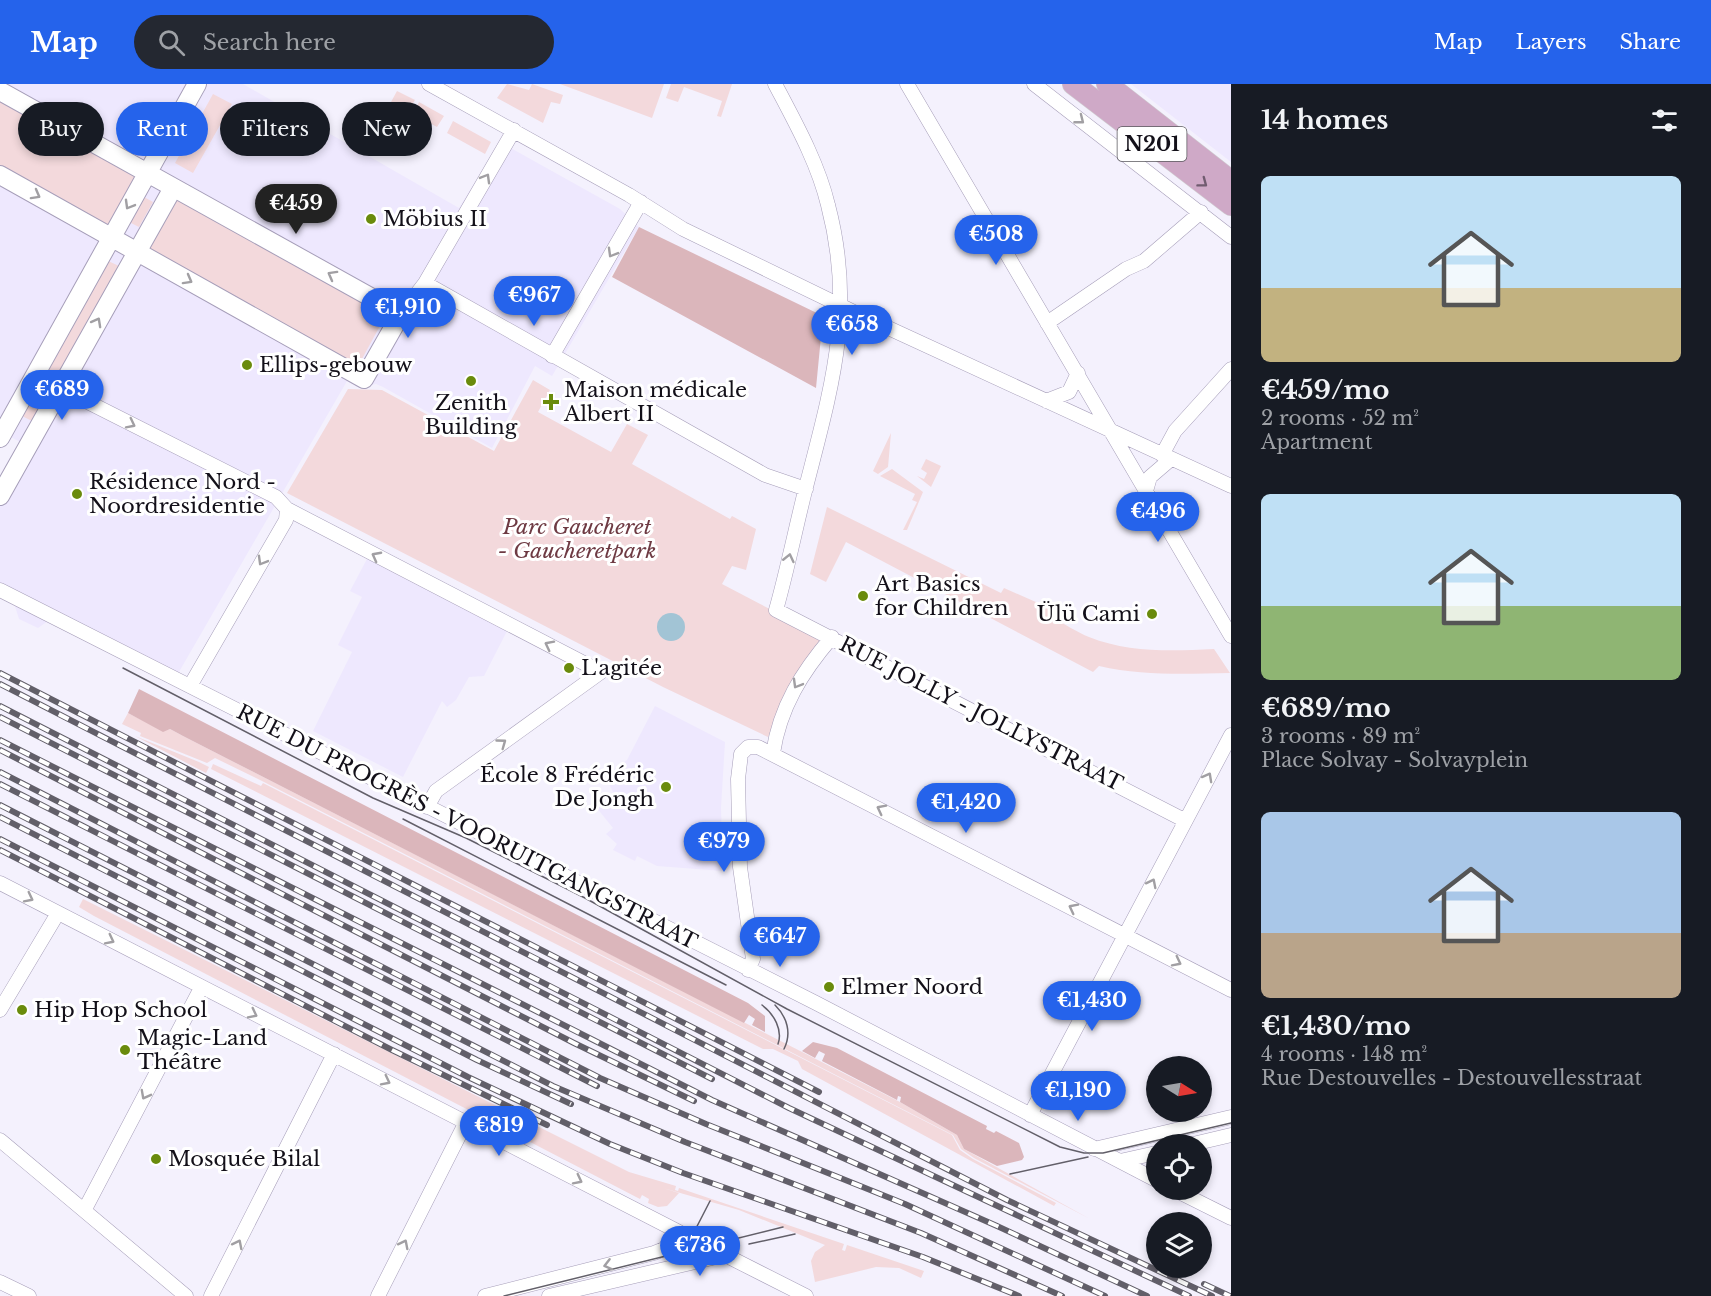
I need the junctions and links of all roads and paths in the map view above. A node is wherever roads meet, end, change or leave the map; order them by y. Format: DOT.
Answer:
graph roads {
  1 [pos="197,84"];
  2 [pos="429,84"];
  3 [pos="775,84"];
  4 [pos="907,84"];
  5 [pos="1034,84"];
  6 [pos="1073,84"];
  7 [pos="1107,84"];
  8 [pos="0,91"];
  9 [pos="514,130"];
  10 [pos="147,174"];
  11 [pos="0,175"];
  12 [pos="1231,181"];
  13 [pos="173,188"];
  14 [pos="641,202"];
  15 [pos="1231,205"];
  16 [pos="1201,212"];
  17 [pos="111,237"];
  18 [pos="1231,237"];
  19 [pos="137,251"];
  20 [pos="425,284"];
  21 [pos="842,306"];
  22 [pos="401,314"];
  23 [pos="1047,322"];
  24 [pos="552,356"];
  25 [pos="1231,369"];
  26 [pos="1078,373"];
  27 [pos="60,388"];
  28 [pos="1046,400"];
  29 [pos="1113,433"];
  30 [pos="0,438"];
  31 [pos="24,452"];
  32 [pos="1167,457"];
  33 [pos="1231,486"];
  34 [pos="806,489"];
  35 [pos="1146,491"];
  36 [pos="0,495"];
  37 [pos="287,509"];
  38 [pos="0,590"];
  39 [pos="1231,636"];
  40 [pos="832,637"];
  41 [pos="190,686"];
  42 [pos="1231,735"];
  43 [pos="773,753"];
  44 [pos="427,807"];
  45 [pos="1184,820"];
  46 [pos="0,883"];
  47 [pos="58,913"];
  48 [pos="1125,935"];
  49 [pos="748,970"];
  50 [pos="201,987"];
  51 [pos="1231,990"];
  52 [pos="0,1011"];
  53 [pos="334,1054"];
  54 [pos="1030,1115"];
  55 [pos="1231,1117"];
  56 [pos="466,1122"];
  57 [pos="1231,1135"];
  58 [pos="0,1140"];
  59 [pos="1212,1140"];
  60 [pos="1094,1149"];
  61 [pos="1146,1155"];
  62 [pos="1120,1161"];
  63 [pos="1146,1175"];
  64 [pos="1195,1200"];
  65 [pos="85,1209"];
  66 [pos="1231,1218"];
  67 [pos="0,1282"];
  68 [pos="29,1296"];
  69 [pos="186,1296"];
  70 [pos="211,1296"];
  71 [pos="378,1296"];
  72 [pos="485,1296"];
  73 [pos="549,1296"];
  74 [pos="806,1296"];
  1 -- 10 [label="street"];
  2 -- 9 [label="street"];
  3 -- 21 [label="street"];
  4 -- 23 [label="street"];
  5 -- 16 [label="street, one-way"];
  6 -- 15 [label="main road, N201, one-way"];
  7 -- 12 [label="main road, N201"];
  8 -- 10 [label="street"];
  9 -- 14 [label="street"];
  20 -- 9 [label="street, one-way"];
  10 -- 13 [label="street"];
  10 -- 17 [label="street, one-way"];
  11 -- 17 [label="street, one-way"];
  13 -- 19 [label="street"];
  22 -- 13 [label="street, one-way"];
  14 -- 21 [label="street"];
  14 -- 24 [label="street, one-way"];
  16 -- 18 [label="street"];
  16 -- 23 [label="street"];
  17 -- 19 [label="street"];
  17 -- 30 [label="street"];
  19 -- 22 [label="street, one-way"];
  27 -- 19 [label="street, one-way"];
  20 -- 22 [label="street"];
  20 -- 24 [label="street"];
  21 -- 28 [label="street"];
  21 -- 34 [label="street"];
  23 -- 26 [label="street"];
  24 -- 34 [label="street"];
  25 -- 32 [label="street"];
  26 -- 28 [label="street"];
  26 -- 29 [label="street"];
  27 -- 31 [label="street"];
  27 -- 37 [label="street, one-way"];
  28 -- 29 [label="street"];
  29 -- 32 [label="street"];
  29 -- 35 [label="street"];
  30 -- 31 [label="street"];
  31 -- 36 [label="street"];
  32 -- 33 [label="street"];
  32 -- 35 [label="street"];
  40 -- 34 [label="street, RUE JOLLY - JOLLYSTRAAT, one-way"];
  35 -- 39 [label="street"];
  37 -- 41 [label="street, one-way"];
  44 -- 37 [label="street, one-way"];
  38 -- 41 [label="street, RUE DU PROGRÈS - VOORUITGANGSTRAAT"];
  40 -- 43 [label="street, one-way"];
  40 -- 45 [label="street, RUE JOLLY - JOLLYSTRAAT"];
  41 -- 44 [label="street, RUE DU PROGRÈS - VOORUITGANGSTRAAT"];
  45 -- 42 [label="street, one-way"];
  48 -- 43 [label="street, one-way"];
  43 -- 49 [label="street"];
  44 -- 49 [label="street, RUE DU PROGRÈS - VOORUITGANGSTRAAT"];
  48 -- 45 [label="street, one-way"];
  46 -- 47 [label="street, one-way"];
  47 -- 50 [label="street, one-way"];
  47 -- 52 [label="street"];
  48 -- 51 [label="street, one-way"];
  48 -- 54 [label="street"];
  49 -- 54 [label="street, RUE DU PROGRÈS - VOORUITGANGSTRAAT"];
  50 -- 53 [label="street, one-way"];
  50 -- 65 [label="street, one-way"];
  53 -- 56 [label="street, one-way"];
  70 -- 53 [label="street, one-way"];
  54 -- 60 [label="street, RUE DU PROGRÈS - VOORUITGANGSTRAAT"];
  55 -- 60 [label="street"];
  71 -- 56 [label="street, one-way"];
  56 -- 72 [label="street, one-way"];
  57 -- 59 [label="street"];
  58 -- 65 [label="street"];
  60 -- 62 [label="street, RUE DU PROGRÈS - VOORUITGANGSTRAAT"];
  61 -- 62 [label="street"];
  62 -- 63 [label="street, RUE DU PROGRÈS - VOORUITGANGSTRAAT"];
  64 -- 66 [label="street"];
  65 -- 69 [label="street"];
  67 -- 68 [label="street"];
  73 -- 74 [label="street"];
}
